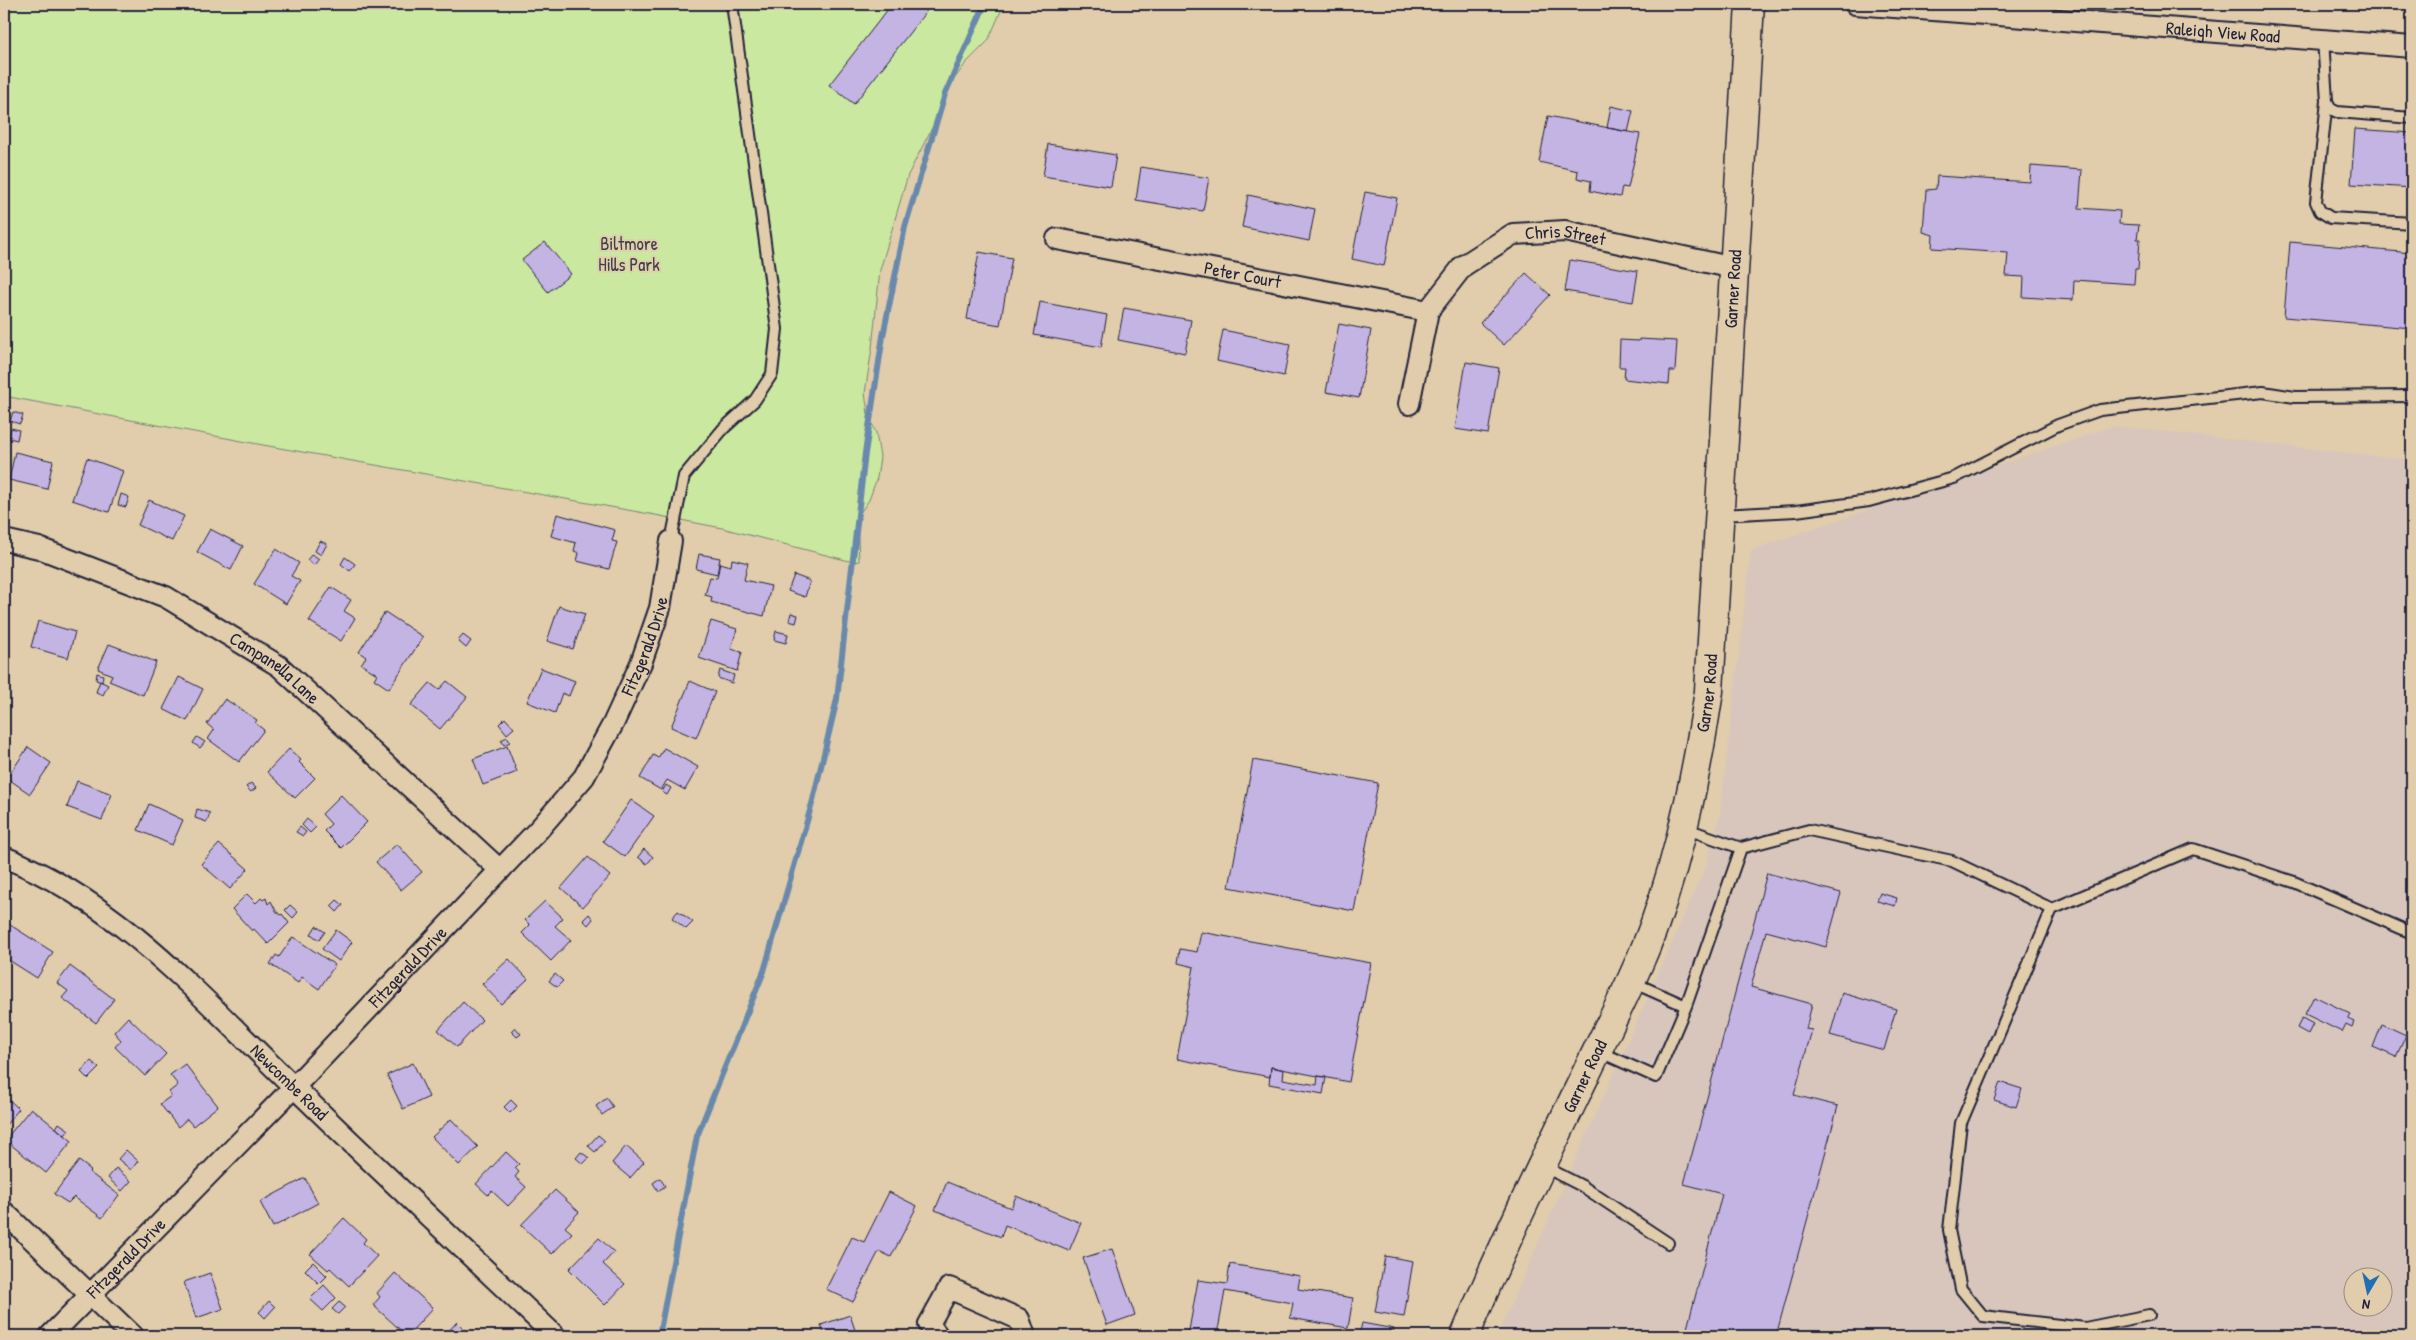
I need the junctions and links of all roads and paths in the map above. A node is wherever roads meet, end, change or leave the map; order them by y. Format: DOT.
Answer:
graph roads {
  1 [pos="732,4"];
  2 [pos="1750,4"];
  3 [pos="1855,4"];
  4 [pos="2323,39"];
  5 [pos="2412,47"];
  6 [pos="2326,102"];
  7 [pos="2412,118"];
  8 [pos="2412,223"];
  9 [pos="1057,238"];
  10 [pos="1734,268"];
  11 [pos="1428,311"];
  12 [pos="2412,396"];
  13 [pos="1408,404"];
  14 [pos="1720,515"];
  15 [pos="4,540"];
  16 [pos="671,542"];
  17 [pos="1684,827"];
  18 [pos="1741,848"];
  19 [pos="4,857"];
  20 [pos="500,870"];
  21 [pos="2052,909"];
  22 [pos="2412,934"];
  23 [pos="1630,980"];
  24 [pos="1686,1006"];
  25 [pos="1597,1050"];
  26 [pos="294,1088"];
  27 [pos="1542,1165"];
  28 [pos="4,1212"];
  29 [pos="1668,1243"];
  30 [pos="89,1296"];
  31 [pos="2150,1315"];
  32 [pos="50,1336"];
  33 [pos="133,1336"];
  34 [pos="555,1336"];
  35 [pos="938,1336"];
  36 [pos="1025,1336"];
  37 [pos="1465,1336"];
  1 -- 16 [label="lane"];
  2 -- 10 [label="main road, Garner Road"];
  3 -- 4 [label="street, Raleigh View Road"];
  4 -- 5 [label="street, Raleigh View Road"];
  4 -- 6 [label="lane"];
  6 -- 7 [label="lane"];
  6 -- 8 [label="lane"];
  9 -- 11 [label="street, Peter Court"];
  10 -- 11 [label="street, Chris Street"];
  10 -- 14 [label="main road, Garner Road"];
  11 -- 13 [label="street, Chris Street"];
  12 -- 14 [label="lane"];
  14 -- 17 [label="main road, Garner Road"];
  15 -- 20 [label="street, Campanella Lane"];
  16 -- 20 [label="street, Fitzgerald Drive"];
  17 -- 18 [label="lane"];
  17 -- 23 [label="main road, Garner Road"];
  18 -- 21 [label="lane"];
  18 -- 24 [label="lane"];
  19 -- 26 [label="street, Newcombe Road"];
  20 -- 26 [label="street, Fitzgerald Drive"];
  21 -- 22 [label="lane"];
  21 -- 31 [label="lane"];
  23 -- 24 [label="lane"];
  23 -- 25 [label="main road, Garner Road"];
  24 -- 25 [label="lane"];
  25 -- 27 [label="main road, Garner Road"];
  26 -- 30 [label="street, Fitzgerald Drive"];
  26 -- 34 [label="street, Newcombe Road"];
  27 -- 29 [label="lane"];
  27 -- 37 [label="main road, Garner Road"];
  28 -- 30 [label="street"];
  30 -- 32 [label="street, Fitzgerald Drive"];
  30 -- 33 [label="street"];
  35 -- 36 [label="street"];
}
